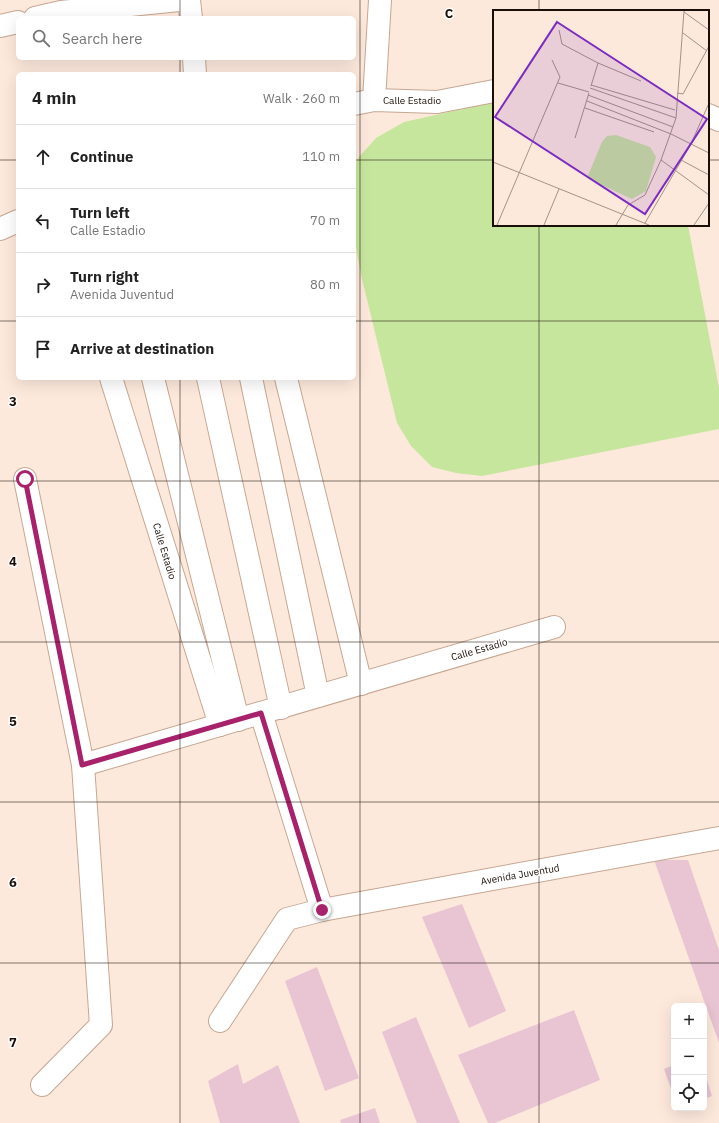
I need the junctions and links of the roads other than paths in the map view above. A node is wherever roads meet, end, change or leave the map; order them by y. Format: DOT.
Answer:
graph roads {
  1 [pos="179,0"];
  2 [pos="189,0"];
  3 [pos="380,0"];
  4 [pos="60,6"];
  5 [pos="40,16"];
  6 [pos="191,16"];
  7 [pos="16,22"];
  8 [pos="0,26"];
  9 [pos="194,60"];
  10 [pos="195,72"];
  11 [pos="493,91"];
  12 [pos="364,102"];
  13 [pos="709,115"];
  14 [pos="719,120"];
  15 [pos="16,222"];
  16 [pos="0,230"];
  17 [pos="112,380"];
  18 [pos="153,380"];
  19 [pos="208,380"];
  20 [pos="251,380"];
  21 [pos="286,380"];
  22 [pos="25,479"];
  23 [pos="554,628"];
  24 [pos="361,684"];
  25 [pos="318,696"];
  26 [pos="271,710"];
  27 [pos="229,722"];
  28 [pos="82,765"];
  29 [pos="719,838"];
  30 [pos="322,910"];
  31 [pos="220,1021"];
  32 [pos="42,1085"];
  1 -- 4 [label="street"];
  2 -- 6 [label="street"];
  3 -- 12 [label="street"];
  4 -- 5 [label="street"];
  7 -- 8 [label="street"];
  9 -- 10 [label="street"];
  11 -- 12 [label="street, Calle Estadio"];
  13 -- 14 [label="street"];
  15 -- 16 [label="street"];
  17 -- 27 [label="street, Calle Estadio"];
  18 -- 27 [label="street"];
  19 -- 26 [label="street"];
  20 -- 25 [label="street"];
  21 -- 24 [label="street"];
  22 -- 28 [label="street"];
  23 -- 24 [label="street, Calle Estadio"];
  24 -- 25 [label="street, Calle Estadio"];
  25 -- 26 [label="street, Calle Estadio"];
  26 -- 27 [label="street, Calle Estadio"];
  26 -- 30 [label="street"];
  27 -- 28 [label="street, Calle Estadio"];
  28 -- 32 [label="street"];
  29 -- 30 [label="street, Avenida Juventud"];
  30 -- 31 [label="street, Avenida Juventud"];
}
